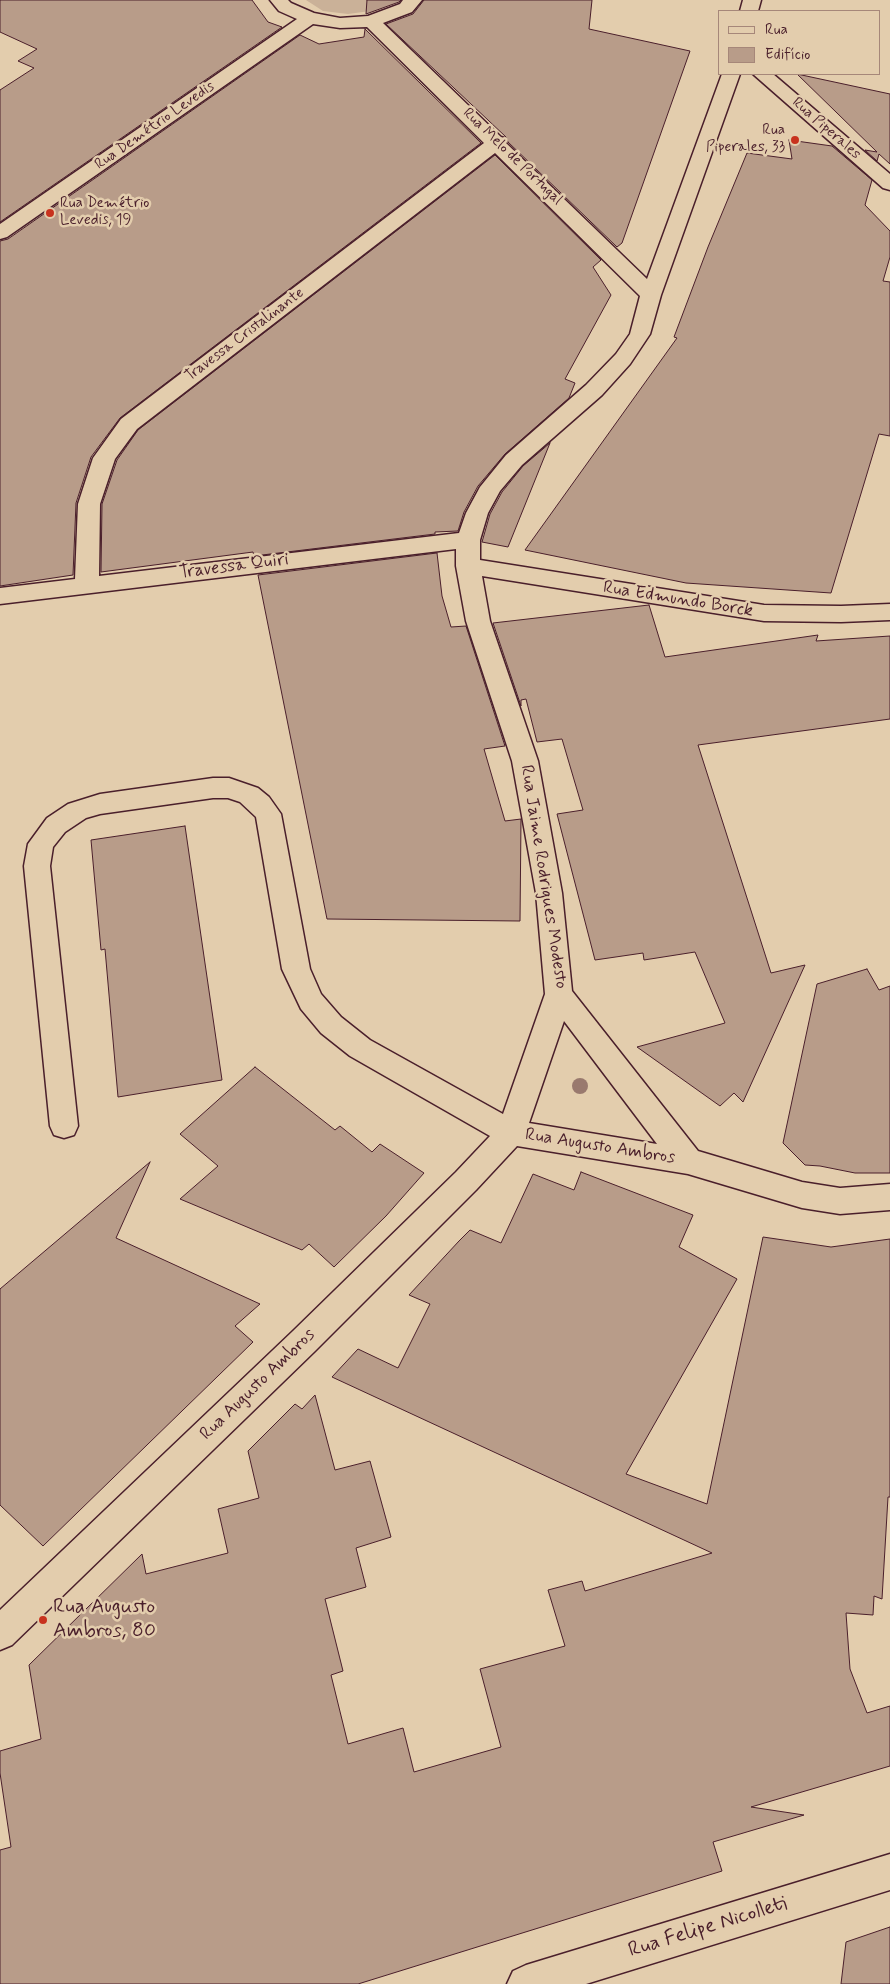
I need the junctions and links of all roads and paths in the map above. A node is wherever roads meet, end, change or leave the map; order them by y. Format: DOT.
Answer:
graph roads {
  1 [pos="279,0"];
  2 [pos="412,0"];
  3 [pos="310,18"];
  4 [pos="371,20"];
  5 [pos="731,75"];
  6 [pos="763,75"];
  7 [pos="497,142"];
  8 [pos="890,184"];
  9 [pos="0,233"];
  10 [pos="651,295"];
  11 [pos="468,540"];
  12 [pos="468,566"];
  13 [pos="87,585"];
  14 [pos="0,596"];
  15 [pos="890,612"];
  16 [pos="559,994"];
  17 [pos="64,1126"];
  18 [pos="511,1133"];
  19 [pos="688,1161"];
  20 [pos="890,1197"];
  21 [pos="0,1632"];
  22 [pos="890,1872"];
  23 [pos="526,1984"];
  1 -- 3 [label="street"];
  2 -- 4 [label="street"];
  3 -- 4 [label="street"];
  3 -- 9 [label="street, Rua Demétrio Levedis"];
  4 -- 7 [label="street, Rua Melo de Portugal"];
  5 -- 10 [label="street, Rua Jaime Rodrigues Modesto"];
  6 -- 8 [label="street, Rua Piperales"];
  7 -- 10 [label="street, Rua Melo de Portugal"];
  7 -- 13 [label="street, Travessa Cristalinante"];
  10 -- 11 [label="street, Rua Jaime Rodrigues Modesto"];
  11 -- 12 [label="street, Rua Jaime Rodrigues Modesto"];
  11 -- 13 [label="street, Travessa Quiri"];
  12 -- 15 [label="street, Rua Edmundo Borck"];
  12 -- 16 [label="street, Rua Jaime Rodrigues Modesto"];
  13 -- 14 [label="street, Travessa Quiri"];
  16 -- 18 [label="street, Rua Augusto Ambros"];
  16 -- 19 [label="street, Rua Jaime Rodrigues Modesto"];
  17 -- 18 [label="street"];
  18 -- 19 [label="street, Rua Augusto Ambros"];
  18 -- 21 [label="street, Rua Augusto Ambros"];
  19 -- 20 [label="street"];
  22 -- 23 [label="street, Rua Felipe Nicolleti"];
}
